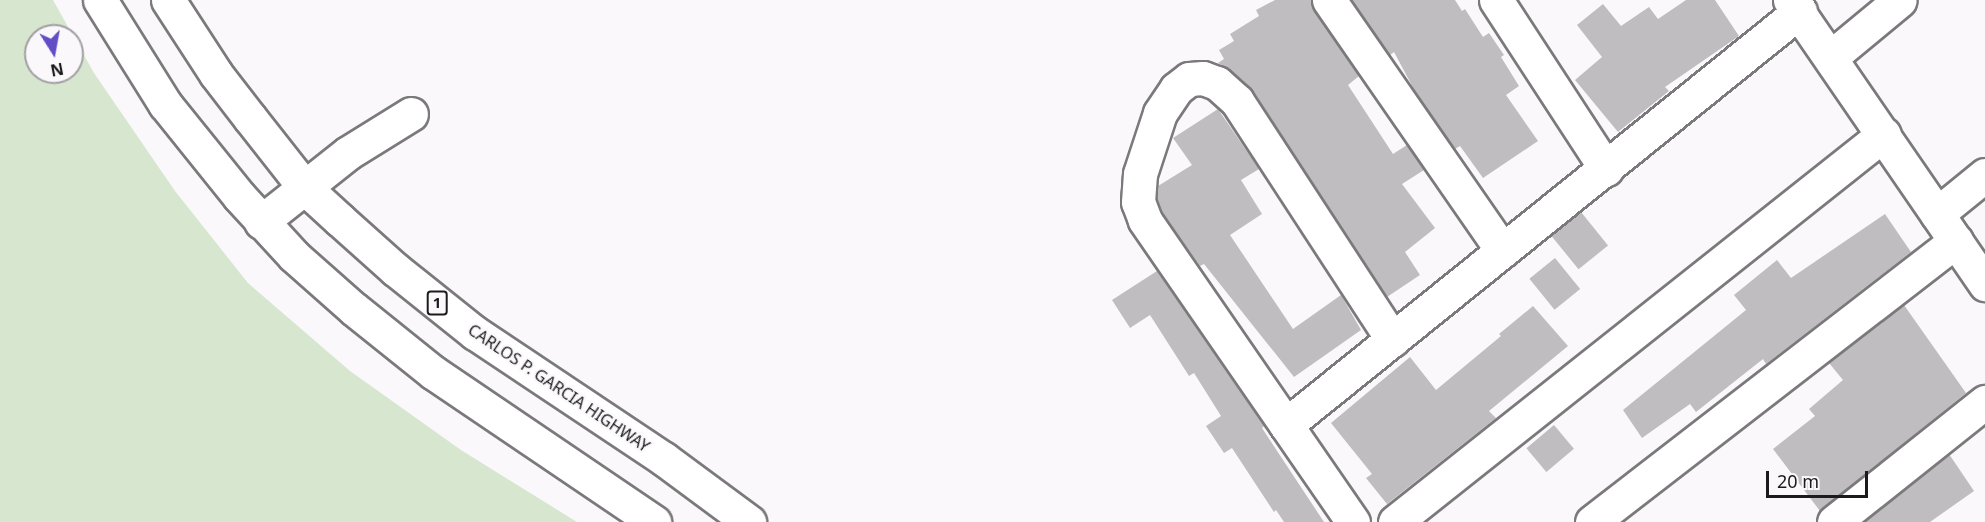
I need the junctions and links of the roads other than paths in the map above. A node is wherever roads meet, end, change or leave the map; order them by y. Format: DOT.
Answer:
graph roads {
  1 [pos="99,0"];
  2 [pos="168,0"];
  3 [pos="1329,0"];
  4 [pos="1496,0"];
  5 [pos="1900,0"];
  6 [pos="1795,5"];
  7 [pos="1831,57"];
  8 [pos="411,114"];
  9 [pos="1884,134"];
  10 [pos="1606,169"];
  11 [pos="1985,175"];
  12 [pos="305,188"];
  13 [pos="1937,214"];
  14 [pos="261,222"];
  15 [pos="1956,241"];
  16 [pos="1503,251"];
  17 [pos="1985,284"];
  18 [pos="1393,340"];
  19 [pos="1985,402"];
  20 [pos="1286,425"];
  21 [pos="654,522"];
  22 [pos="748,522"];
  23 [pos="1353,522"];
  24 [pos="1395,522"];
  25 [pos="1593,522"];
  26 [pos="1834,522"];
  1 -- 14 [label="main road"];
  2 -- 12 [label="main road, CARLOS P. GARCIA HIGHWAY / 1"];
  3 -- 16 [label="main road"];
  4 -- 10 [label="main road"];
  5 -- 7 [label="main road"];
  6 -- 7 [label="main road"];
  6 -- 10 [label="main road"];
  7 -- 9 [label="main road"];
  8 -- 12 [label="main road"];
  9 -- 13 [label="main road"];
  9 -- 24 [label="main road"];
  10 -- 16 [label="main road"];
  11 -- 13 [label="main road"];
  12 -- 14 [label="main road"];
  12 -- 22 [label="main road, CARLOS P. GARCIA HIGHWAY / 1"];
  13 -- 15 [label="main road"];
  14 -- 21 [label="main road"];
  15 -- 17 [label="main road"];
  15 -- 25 [label="main road"];
  16 -- 18 [label="main road"];
  18 -- 20 [label="main road"];
  18 -- 20 [label="main road"];
  19 -- 26 [label="main road"];
  20 -- 23 [label="main road"];
}
